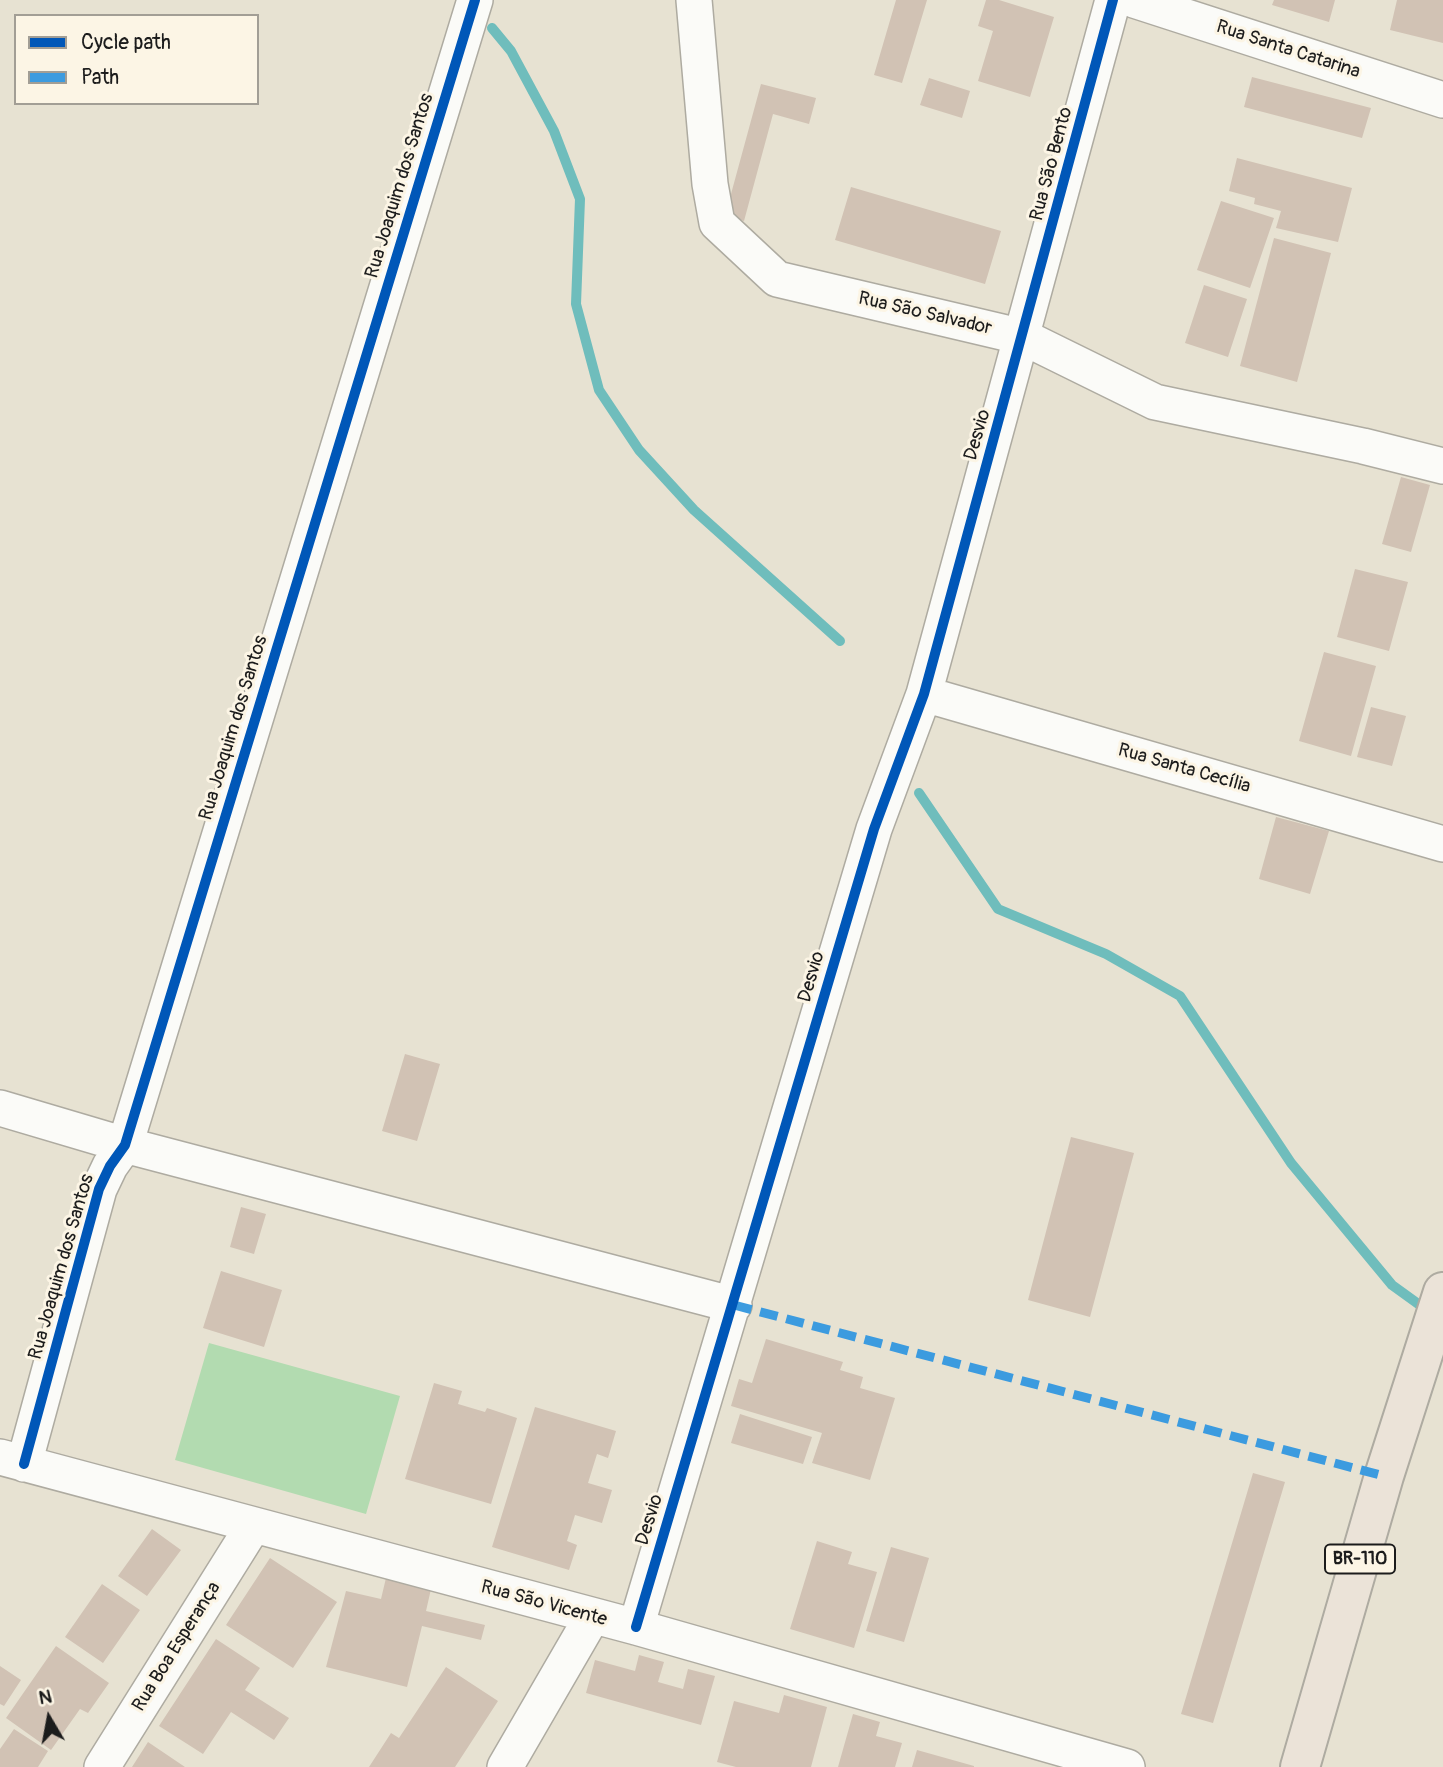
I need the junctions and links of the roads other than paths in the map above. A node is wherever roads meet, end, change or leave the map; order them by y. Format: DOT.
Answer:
graph roads {
  1 [pos="475,0"];
  2 [pos="694,0"];
  3 [pos="1113,0"];
  4 [pos="1134,0"];
  5 [pos="1443,100"];
  6 [pos="1023,337"];
  7 [pos="1443,466"];
  8 [pos="925,694"];
  9 [pos="1443,844"];
  10 [pos="0,1108"];
  11 [pos="125,1145"];
  12 [pos="1443,1292"];
  13 [pos="734,1305"];
  14 [pos="12,1460"];
  15 [pos="253,1526"];
  16 [pos="592,1617"];
  17 [pos="636,1628"];
  18 [pos="102,1767"];
  19 [pos="505,1767"];
  20 [pos="1126,1767"];
  21 [pos="1300,1767"];
  1 -- 11 [label="street, Rua Joaquim dos Santos"];
  2 -- 6 [label="street, Rua São Salvador"];
  3 -- 6 [label="street, Rua São Bento"];
  4 -- 5 [label="street, Rua Santa Catarina"];
  6 -- 7 [label="street, Rua São Salvador"];
  6 -- 8 [label="street, Desvio"];
  8 -- 9 [label="street, Rua Santa Cecília"];
  8 -- 13 [label="street, Desvio"];
  10 -- 11 [label="street"];
  11 -- 13 [label="street"];
  11 -- 14 [label="street, Rua Joaquim dos Santos"];
  12 -- 21 [label="main road, BR-110"];
  13 -- 17 [label="street, Desvio"];
  14 -- 15 [label="street, Rua São Vicente"];
  15 -- 16 [label="street, Rua São Vicente"];
  15 -- 18 [label="street, Rua Boa Esperança"];
  16 -- 17 [label="street, Rua São Vicente"];
  16 -- 19 [label="street"];
  17 -- 20 [label="street, Rua São Vicente"];
}
